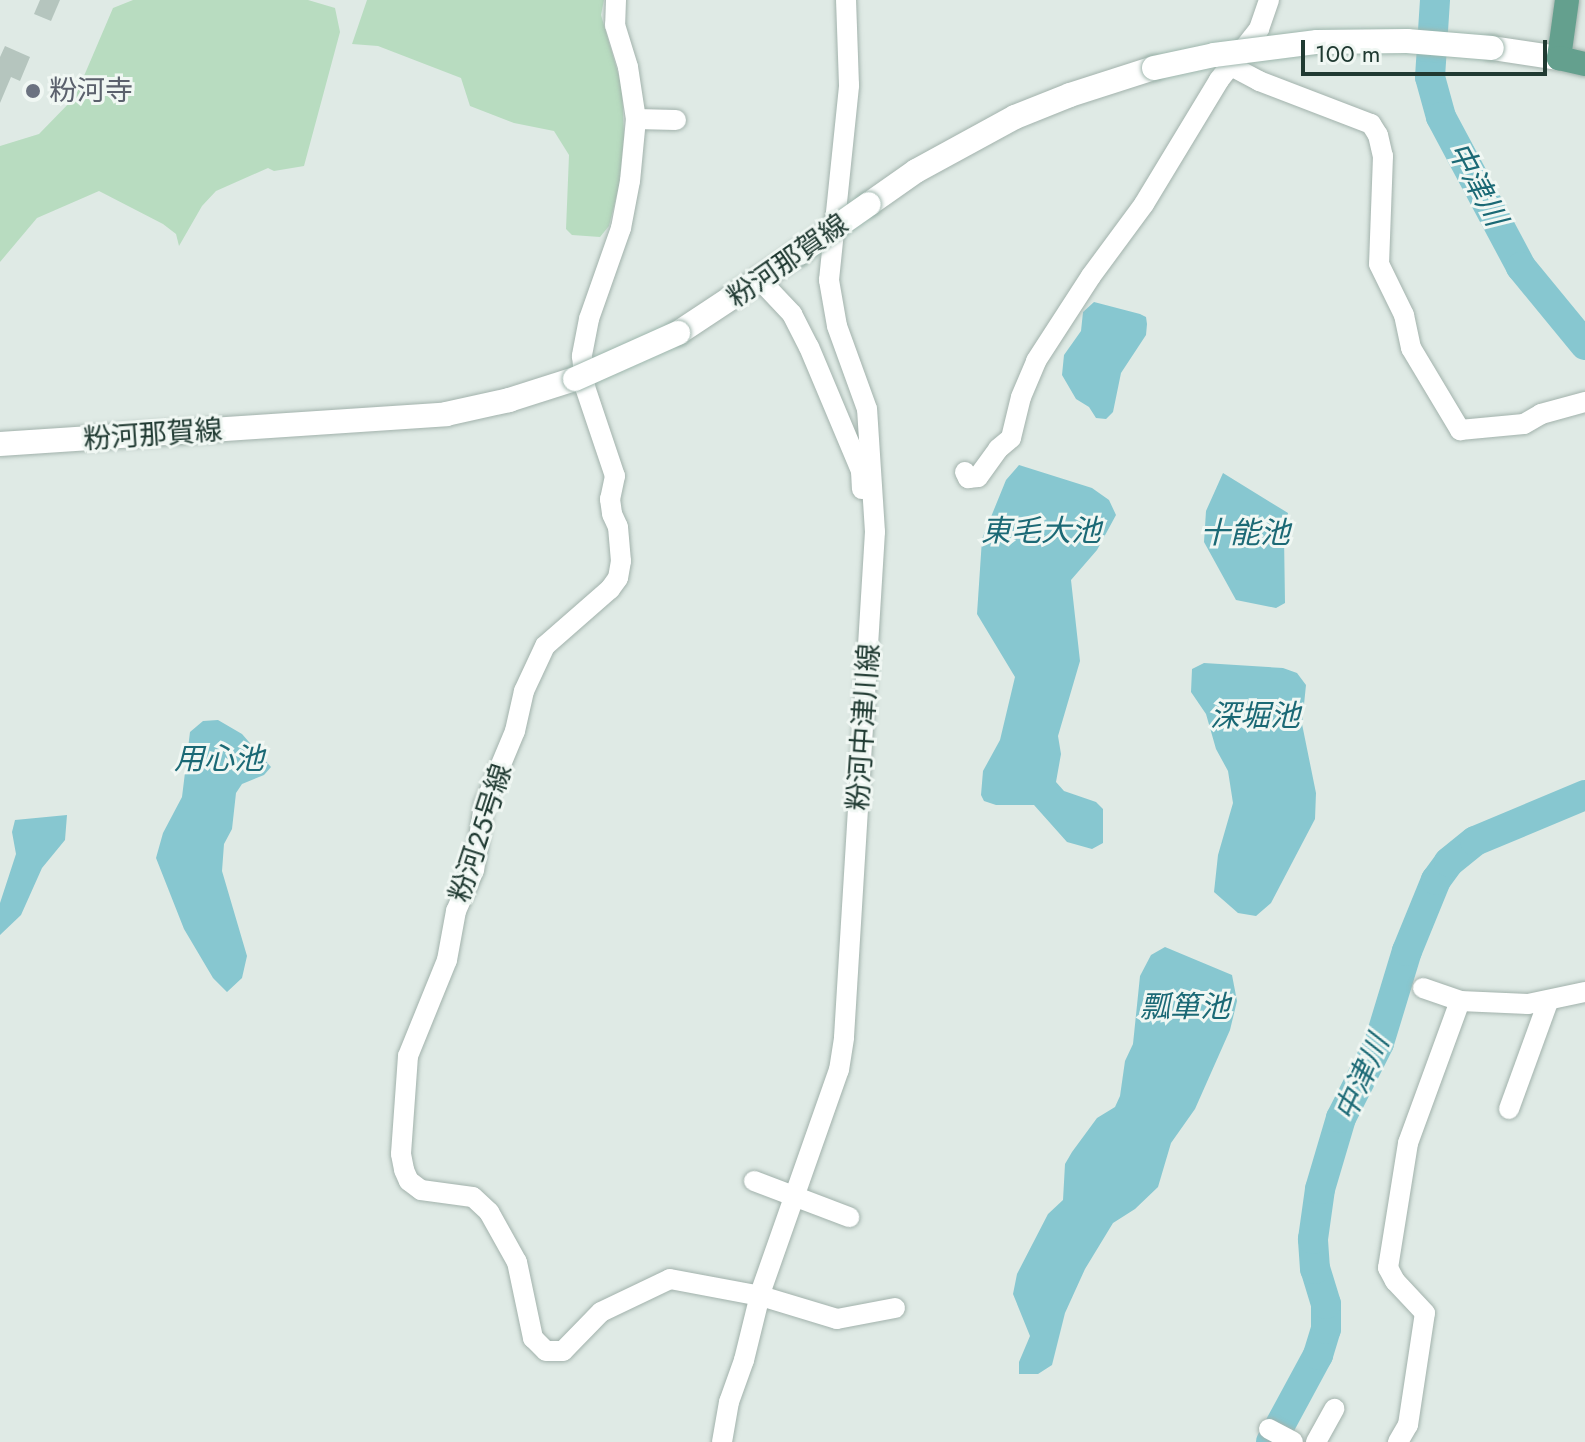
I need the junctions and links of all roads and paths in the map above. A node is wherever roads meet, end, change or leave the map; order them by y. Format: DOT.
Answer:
graph roads {
  1 [pos="616,0"];
  2 [pos="846,0"];
  3 [pos="1269,0"];
  4 [pos="1567,0"];
  5 [pos="1559,58"];
  6 [pos="1585,64"];
  7 [pos="1231,66"];
  8 [pos="636,119"];
  9 [pos="676,120"];
  10 [pos="760,280"];
  11 [pos="1585,402"];
  12 [pos="0,444"];
  13 [pos="965,472"];
  14 [pos="875,529"];
  15 [pos="1423,988"];
  16 [pos="1585,992"];
  17 [pos="1460,1001"];
  18 [pos="1548,1002"];
  19 [pos="1509,1109"];
  20 [pos="754,1181"];
  21 [pos="797,1194"];
  22 [pos="849,1217"];
  23 [pos="761,1296"];
  24 [pos="895,1308"];
  25 [pos="1334,1409"];
  26 [pos="1269,1429"];
  27 [pos="722,1442"];
  28 [pos="1293,1442"];
  29 [pos="1316,1442"];
  30 [pos="1398,1442"];
  1 -- 8 [label="street, 粉河25号線"];
  2 -- 14 [label="street, 粉河中津川線"];
  3 -- 7 [label="street"];
  4 -- 5 [label="main road"];
  5 -- 6 [label="main road"];
  5 -- 10 [label="main road, 粉河那賀線, bridge"];
  7 -- 11 [label="street"];
  7 -- 13 [label="street"];
  8 -- 9 [label="street"];
  8 -- 23 [label="street, 粉河25号線"];
  10 -- 12 [label="main road, 粉河那賀線, bridge"];
  10 -- 14 [label="street"];
  14 -- 21 [label="street, 粉河中津川線"];
  15 -- 17 [label="street"];
  16 -- 18 [label="street"];
  17 -- 18 [label="street"];
  17 -- 30 [label="street"];
  18 -- 19 [label="street"];
  20 -- 21 [label="street"];
  21 -- 22 [label="street"];
  21 -- 23 [label="street, 粉河中津川線"];
  23 -- 24 [label="street, 粉河25号線"];
  23 -- 27 [label="street, 粉河中津川線"];
  25 -- 29 [label="street"];
  26 -- 28 [label="street"];
}
